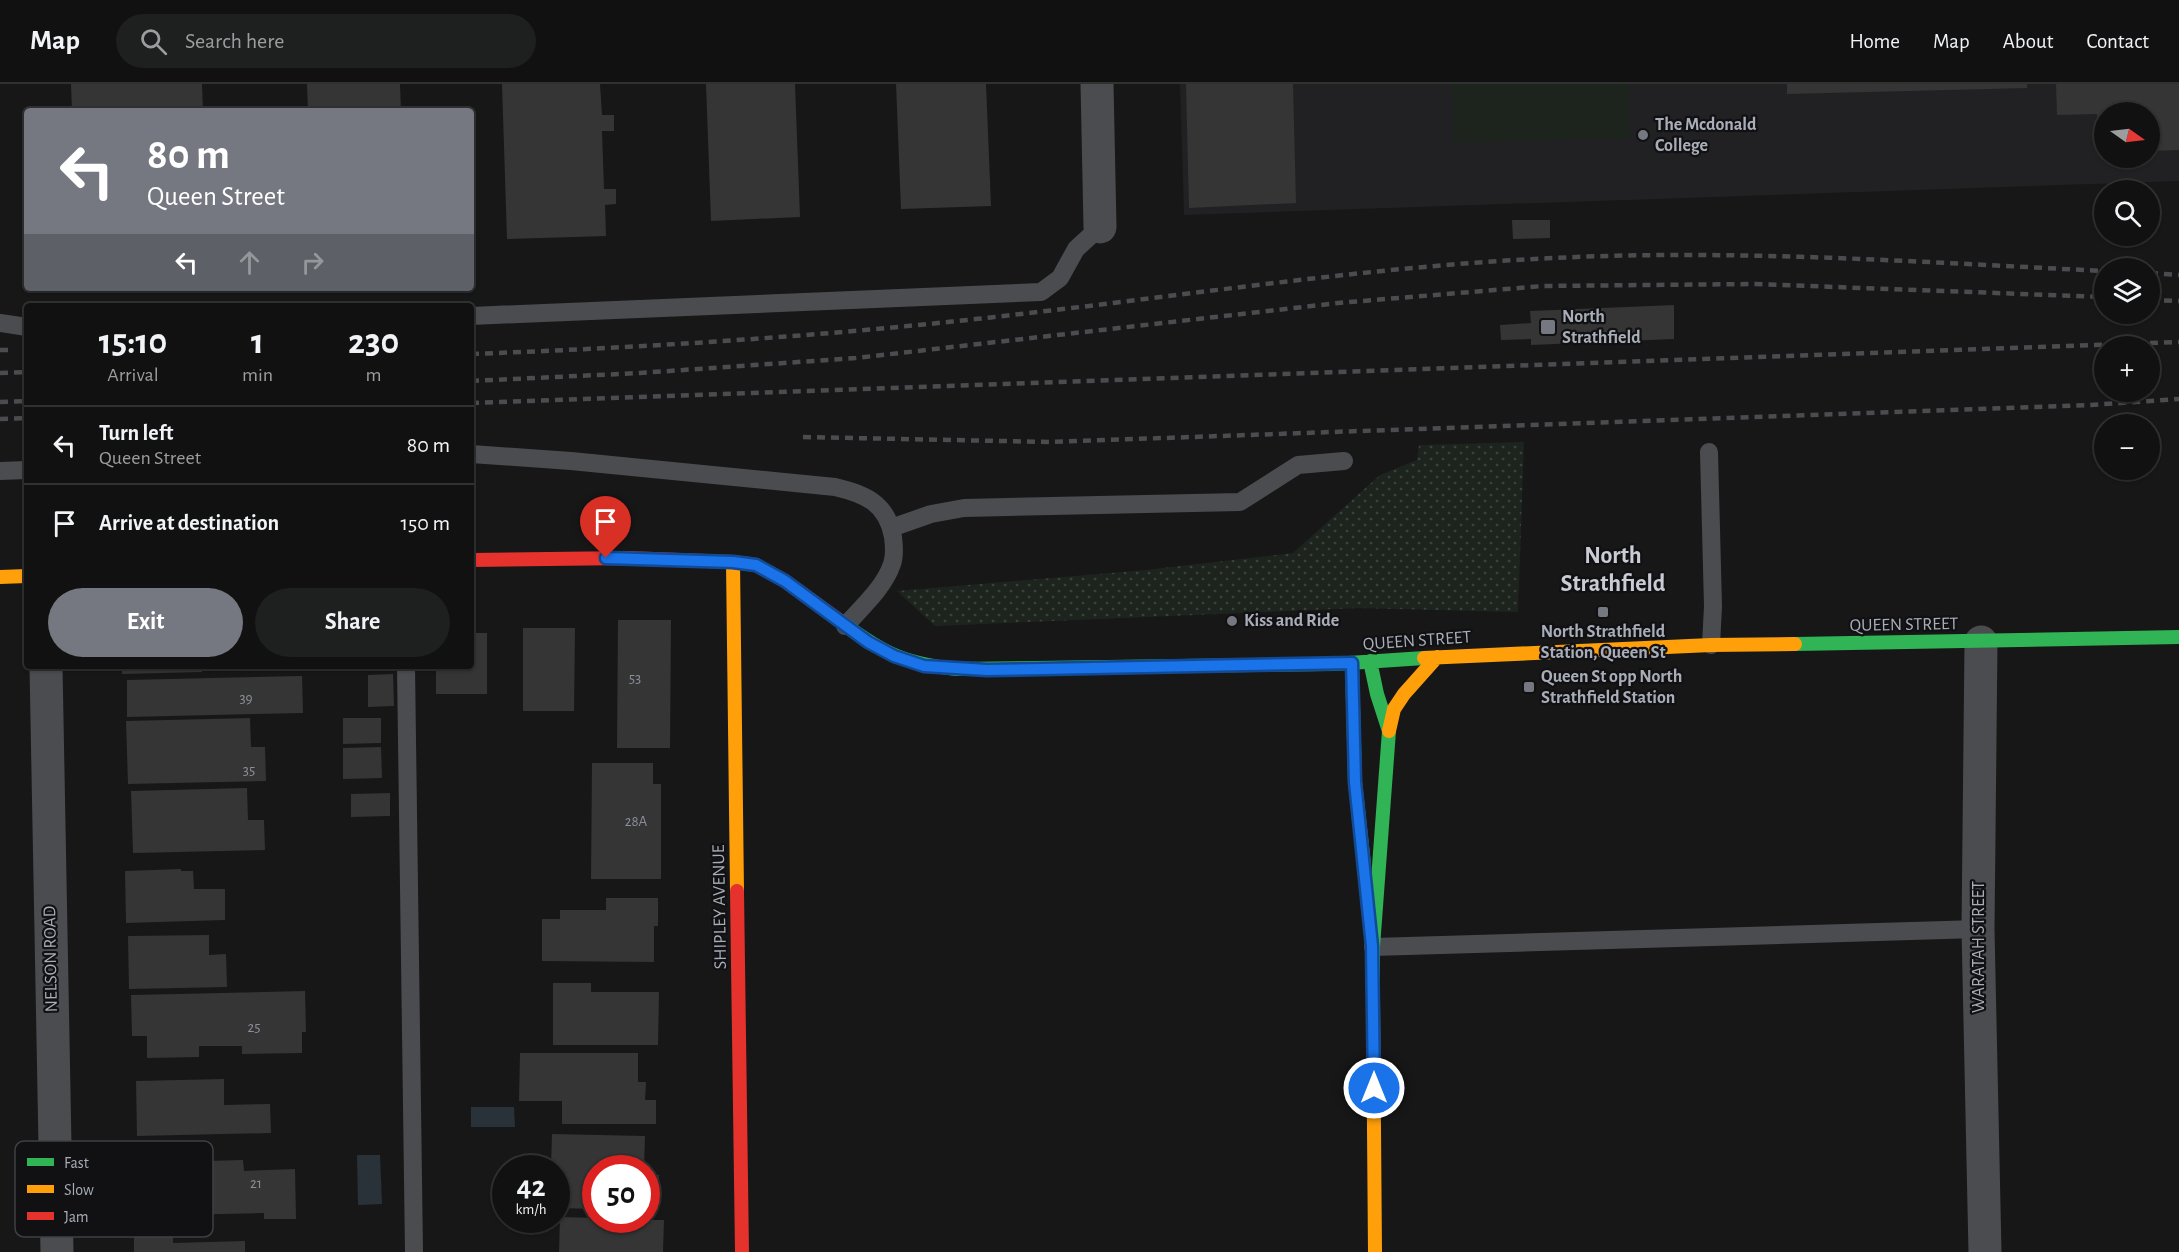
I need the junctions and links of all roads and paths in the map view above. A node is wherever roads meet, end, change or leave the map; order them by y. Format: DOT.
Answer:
graph roads {
  1 [pos="1097,84"];
  2 [pos="1100,227"];
  3 [pos="474,316"];
  4 [pos="0,323"];
  5 [pos="24,327"];
  6 [pos="1709,452"];
  7 [pos="474,454"];
  8 [pos="1344,461"];
  9 [pos="24,470"];
  10 [pos="0,471"];
  11 [pos="891,528"];
  12 [pos="474,560"];
  13 [pos="733,562"];
  14 [pos="24,576"];
  15 [pos="0,577"];
  16 [pos="845,626"];
  17 [pos="2179,637"];
  18 [pos="1981,642"];
  19 [pos="1711,645"];
  20 [pos="1437,657"];
  21 [pos="1370,661"];
  22 [pos="1352,663"];
  23 [pos="46,669"];
  24 [pos="406,669"];
  25 [pos="1389,731"];
  26 [pos="1978,929"];
  27 [pos="1372,946"];
  28 [pos="55,1141"];
  29 [pos="57,1237"];
  30 [pos="57,1252"];
  31 [pos="414,1252"];
  32 [pos="742,1252"];
  33 [pos="1375,1252"];
  34 [pos="1985,1252"];
  1 -- 2 [label="street"];
  2 -- 3 [label="lane"];
  4 -- 5 [label="lane"];
  6 -- 19 [label="lane"];
  7 -- 11 [label="lane"];
  8 -- 11 [label="lane"];
  9 -- 10 [label="lane"];
  11 -- 16 [label="lane"];
  12 -- 13 [label="main road, QUEEN STREET"];
  13 -- 16 [label="main road, QUEEN STREET"];
  13 -- 32 [label="main road, SHIPLEY AVENUE"];
  14 -- 15 [label="main road"];
  16 -- 22 [label="main road, QUEEN STREET"];
  17 -- 18 [label="main road, QUEEN STREET"];
  18 -- 19 [label="main road, QUEEN STREET"];
  18 -- 26 [label="street, WARATAH STREET"];
  19 -- 20 [label="main road, QUEEN STREET"];
  20 -- 21 [label="main road, QUEEN STREET"];
  20 -- 25 [label="main road"];
  21 -- 22 [label="main road, QUEEN STREET"];
  21 -- 25 [label="main road"];
  22 -- 27 [label="main road"];
  23 -- 28 [label="street, NELSON ROAD"];
  24 -- 31 [label="lane"];
  25 -- 27 [label="main road"];
  26 -- 27 [label="lane"];
  26 -- 34 [label="street, WARATAH STREET"];
  27 -- 33 [label="main road"];
  29 -- 30 [label="street, NELSON ROAD"];
}
